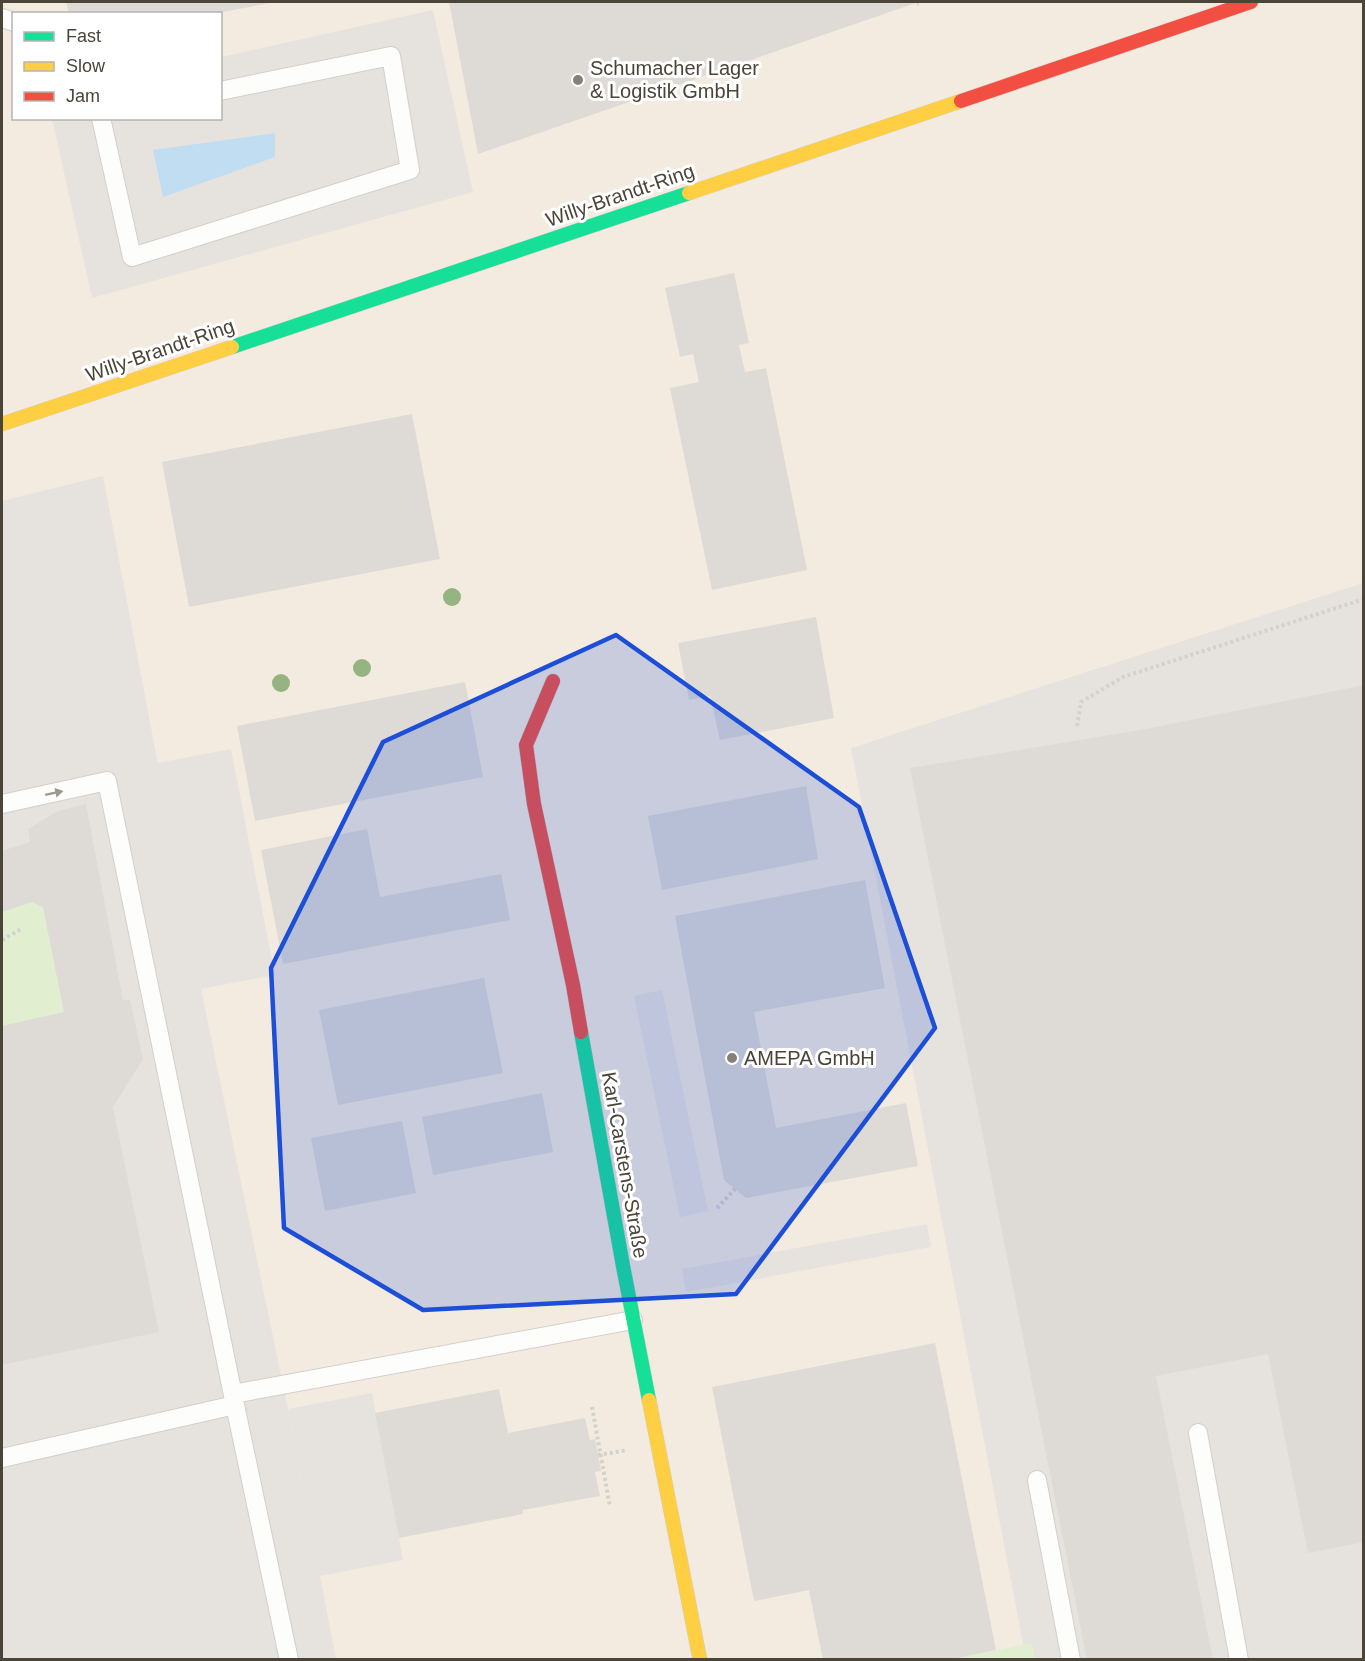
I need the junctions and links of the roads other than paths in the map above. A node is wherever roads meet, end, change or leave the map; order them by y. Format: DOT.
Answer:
graph roads {
  1 [pos="1251,2"];
  2 [pos="222,91"];
  3 [pos="101,120"];
  4 [pos="2,424"];
  5 [pos="553,681"];
  6 [pos="2,804"];
  7 [pos="633,1320"];
  8 [pos="234,1399"];
  9 [pos="1198,1433"];
  10 [pos="2,1458"];
  11 [pos="1037,1480"];
  12 [pos="289,1659"];
  13 [pos="700,1659"];
  14 [pos="1071,1659"];
  15 [pos="1239,1659"];
  1 -- 4 [label="street, Willy-Brandt-Ring"];
  2 -- 3 [label="lane"];
  5 -- 7 [label="street, Karl-Carstens-Straße"];
  6 -- 8 [label="lane, one-way"];
  7 -- 8 [label="lane"];
  7 -- 13 [label="street, Karl-Carstens-Straße"];
  8 -- 10 [label="lane"];
  8 -- 12 [label="lane"];
  9 -- 15 [label="lane"];
  11 -- 14 [label="lane"];
}
